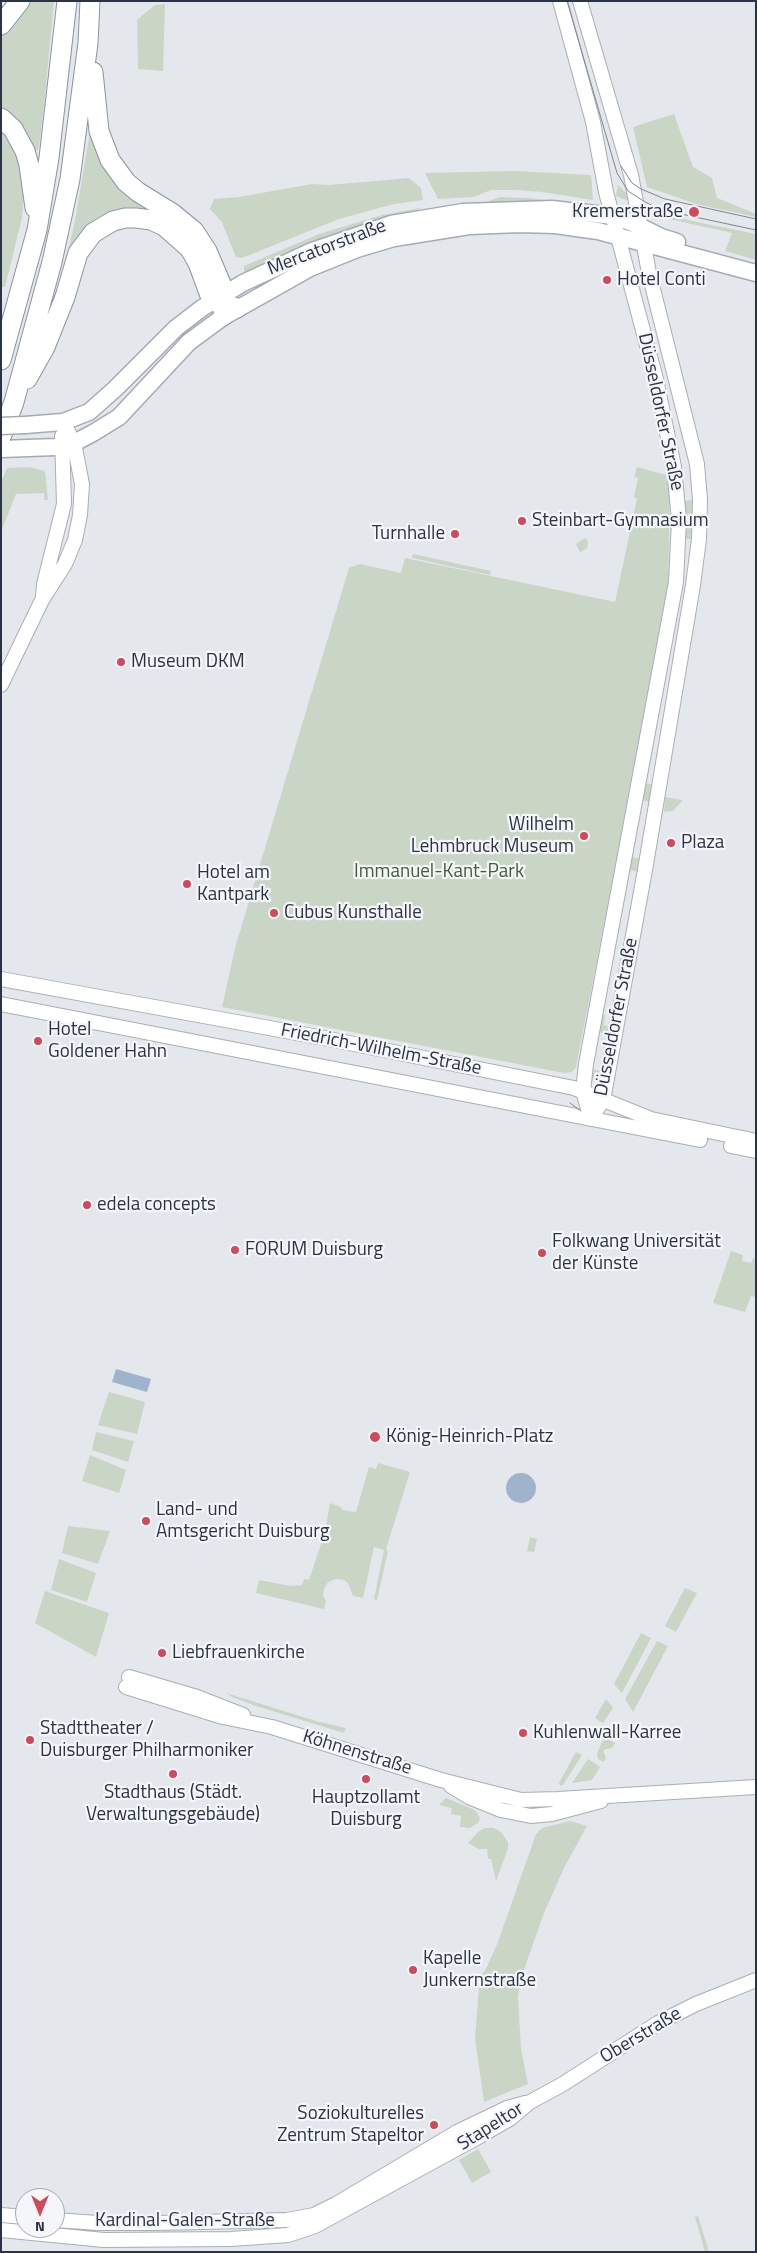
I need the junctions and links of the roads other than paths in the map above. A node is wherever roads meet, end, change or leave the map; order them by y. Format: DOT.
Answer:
graph roads {
  1 [pos="20,1"];
  2 [pos="67,1"];
  3 [pos="90,1"];
  4 [pos="560,1"];
  5 [pos="580,1"];
  6 [pos="1,25"];
  7 [pos="88,44"];
  8 [pos="1,118"];
  9 [pos="613,216"];
  10 [pos="641,226"];
  11 [pos="37,230"];
  12 [pos="618,237"];
  13 [pos="644,244"];
  14 [pos="756,267"];
  15 [pos="756,273"];
  16 [pos="224,305"];
  17 [pos="1,360"];
  18 [pos="14,402"];
  19 [pos="63,422"];
  20 [pos="1,426"];
  21 [pos="1,437"];
  22 [pos="68,445"];
  23 [pos="9,449"];
  24 [pos="1,685"];
  25 [pos="1,979"];
  26 [pos="1,1004"];
  27 [pos="583,1091"];
  28 [pos="603,1100"];
  29 [pos="592,1120"];
  30 [pos="756,1141"];
  31 [pos="756,1151"];
  32 [pos="128,1682"];
  33 [pos="441,1780"];
  34 [pos="756,1787"];
  35 [pos="616,1796"];
  36 [pos="756,1980"];
  37 [pos="530,2102"];
  38 [pos="1,2214"];
  39 [pos="15,2216"];
  40 [pos="65,2221"];
  41 [pos="314,2221"];
  42 [pos="1,2230"];
  1 -- 6 [label="highway"];
  2 -- 11 [label="highway"];
  3 -- 7 [label="highway"];
  4 -- 9 [label="main road, Düsseldorfer Straße"];
  5 -- 10 [label="main road, Düsseldorfer Straße"];
  7 -- 16 [label="highway"];
  7 -- 18 [label="highway"];
  8 -- 11 [label="highway"];
  9 -- 10 [label="main road, Mercatorstraße"];
  9 -- 12 [label="main road, Düsseldorfer Straße"];
  9 -- 16 [label="main road, Mercatorstraße"];
  10 -- 13 [label="main road, Düsseldorfer Straße"];
  10 -- 14 [label="main road"];
  11 -- 17 [label="highway"];
  12 -- 13 [label="main road, Mercatorstraße"];
  12 -- 16 [label="main road, Mercatorstraße"];
  12 -- 27 [label="main road, Düsseldorfer Straße"];
  13 -- 15 [label="main road"];
  13 -- 28 [label="main road, Düsseldorfer Straße"];
  16 -- 18 [label="highway"];
  16 -- 19 [label="main road, Mercatorstraße"];
  16 -- 22 [label="main road, Mercatorstraße"];
  18 -- 21 [label="highway"];
  19 -- 20 [label="main road, Mercatorstraße, bridge"];
  19 -- 22 [label="main road"];
  22 -- 23 [label="main road, Mercatorstraße"];
  22 -- 24 [label="main road"];
  25 -- 27 [label="main road, Friedrich-Wilhelm-Straße"];
  26 -- 29 [label="main road, Friedrich-Wilhelm-Straße"];
  27 -- 28 [label="main road, Friedrich-Wilhelm-Straße"];
  27 -- 29 [label="main road, Düsseldorfer Straße"];
  28 -- 29 [label="main road, Düsseldorfer Straße"];
  28 -- 30 [label="main road, Friedrich-Wilhelm-Straße"];
  29 -- 31 [label="main road, Friedrich-Wilhelm-Straße"];
  32 -- 33 [label="main road, Köhnenstraße"];
  33 -- 35 [label="main road, Köhnenstraße"];
  33 -- 35 [label="main road, Köhnenstraße"];
  34 -- 35 [label="main road"];
  36 -- 37 [label="main road, Oberstraße"];
  37 -- 41 [label="main road, Stapeltor"];
  38 -- 39 [label="main road"];
  40 -- 41 [label="main road, Kardinal-Galen-Straße"];
  41 -- 42 [label="main road, Kardinal-Galen-Straße"];
}
